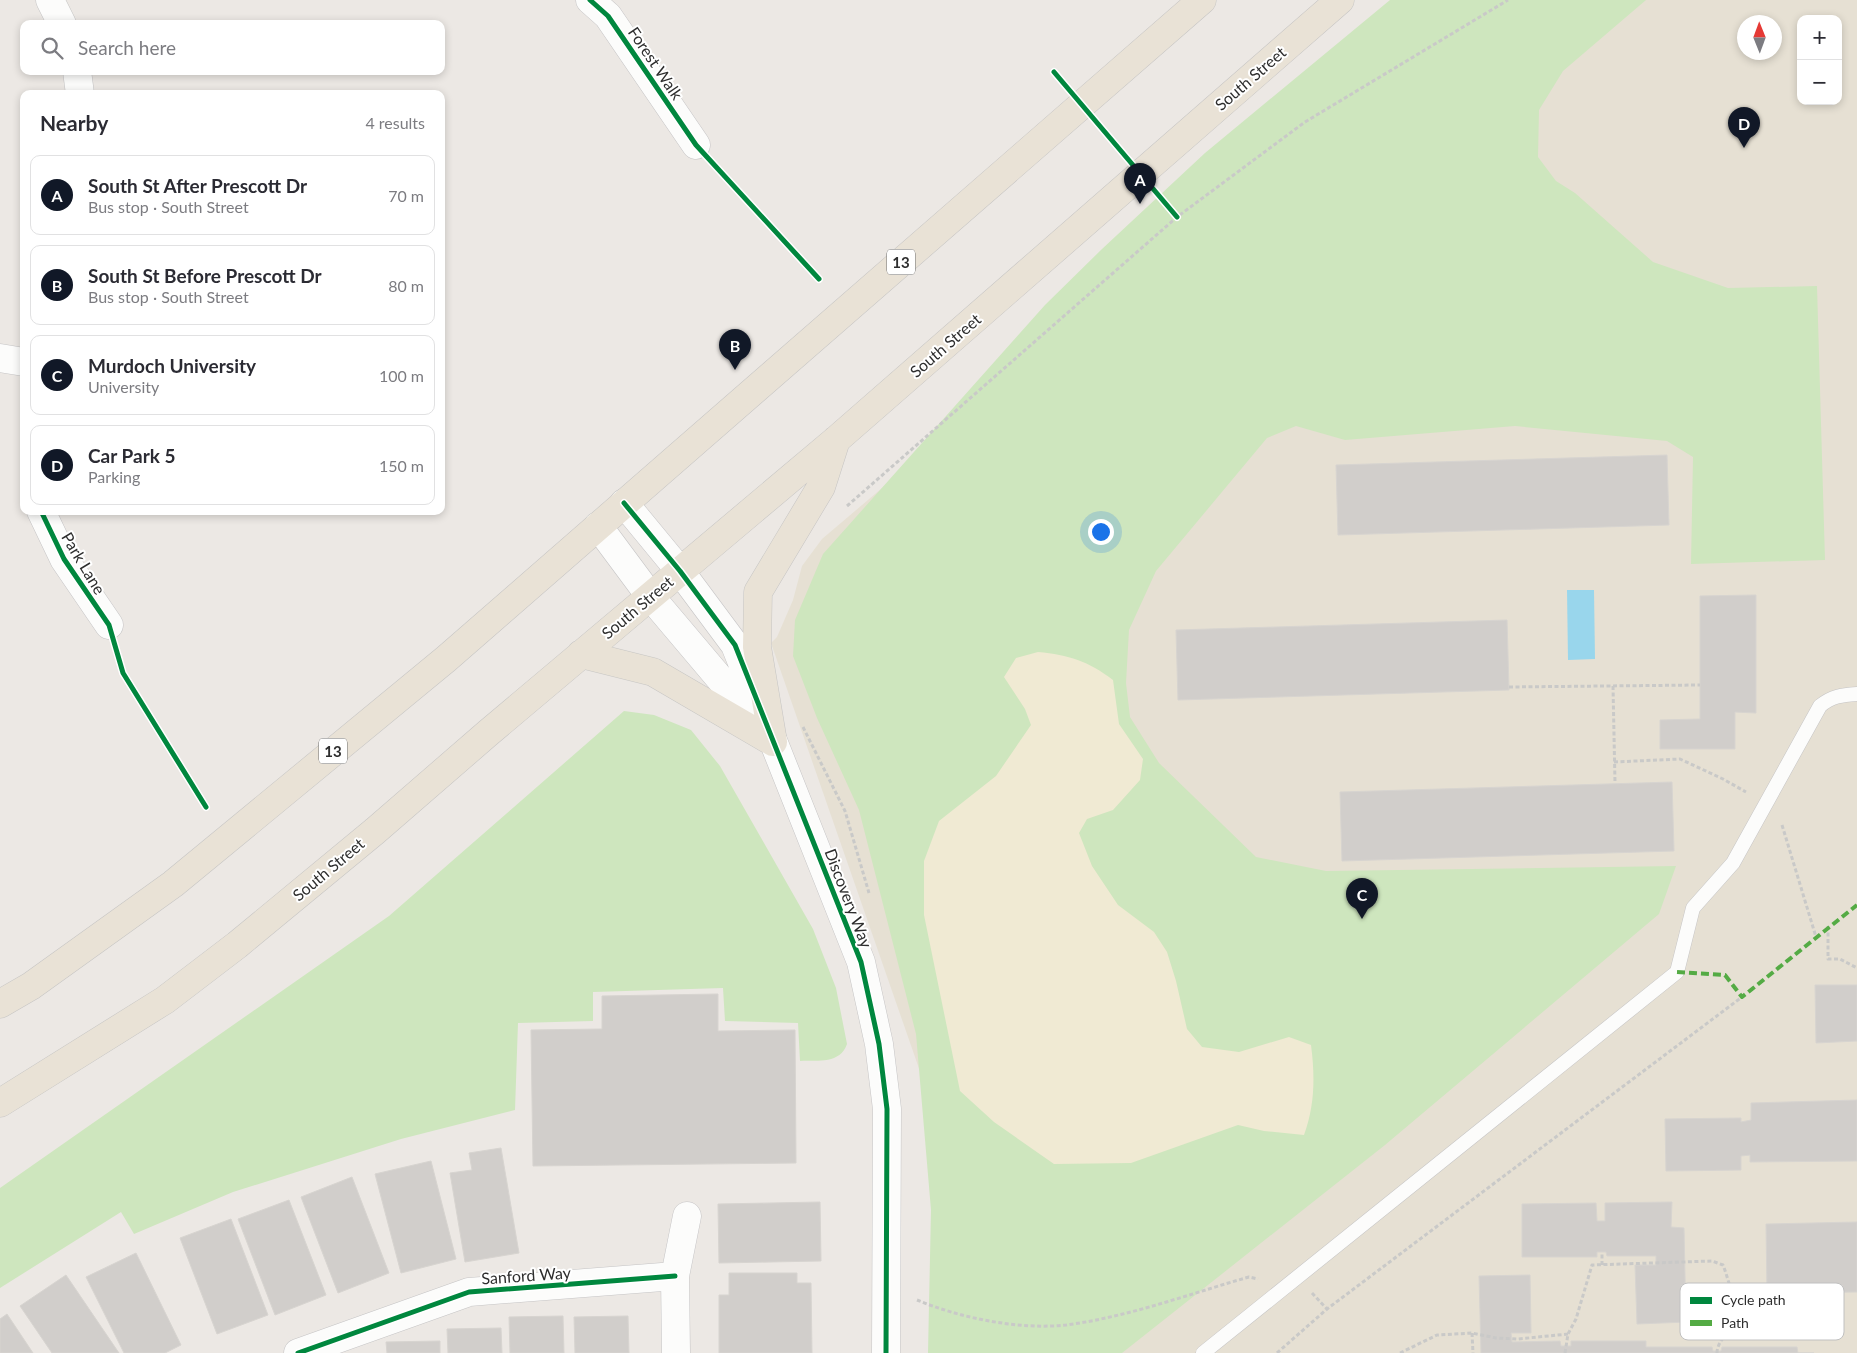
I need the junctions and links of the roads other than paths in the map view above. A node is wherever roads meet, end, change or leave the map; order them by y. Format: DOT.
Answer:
graph roads {
  1 [pos="50,0"];
  2 [pos="590,0"];
  3 [pos="1202,0"];
  4 [pos="1340,0"];
  5 [pos="1180,10"];
  6 [pos="60,20"];
  7 [pos="77,75"];
  8 [pos="79,90"];
  9 [pos="696,145"];
  10 [pos="0,358"];
  11 [pos="20,361"];
  12 [pos="836,440"];
  13 [pos="624,503"];
  14 [pos="43,515"];
  15 [pos="598,526"];
  16 [pos="680,571"];
  17 [pos="650,596"];
  18 [pos="110,625"];
  19 [pos="581,654"];
  20 [pos="1857,694"];
  21 [pos="772,742"];
  22 [pos="0,1004"];
  23 [pos="0,1103"];
  24 [pos="687,1216"];
  25 [pos="675,1276"];
  26 [pos="298,1353"];
  27 [pos="676,1353"];
  28 [pos="886,1353"];
  29 [pos="1203,1353"];
  1 -- 6 [label="street"];
  2 -- 9 [label="street, Forest Walk"];
  3 -- 5 [label="highway, 13"];
  4 -- 12 [label="highway, South Street"];
  5 -- 13 [label="highway, 13"];
  7 -- 8 [label="street"];
  10 -- 11 [label="street"];
  12 -- 16 [label="highway, South Street"];
  12 -- 21 [label="highway"];
  13 -- 15 [label="highway, 13"];
  13 -- 16 [label="street, Discovery Way"];
  14 -- 18 [label="street, Park Lane"];
  15 -- 17 [label="street, Discovery Way"];
  15 -- 22 [label="highway, 13"];
  16 -- 17 [label="highway, South Street"];
  16 -- 21 [label="street, Discovery Way"];
  17 -- 19 [label="highway, South Street"];
  17 -- 21 [label="street, Discovery Way"];
  19 -- 21 [label="highway"];
  19 -- 23 [label="highway, South Street"];
  20 -- 29 [label="lane"];
  21 -- 28 [label="street, Discovery Way"];
  24 -- 25 [label="street"];
  25 -- 26 [label="street, Sanford Way"];
  25 -- 27 [label="street"];
}
